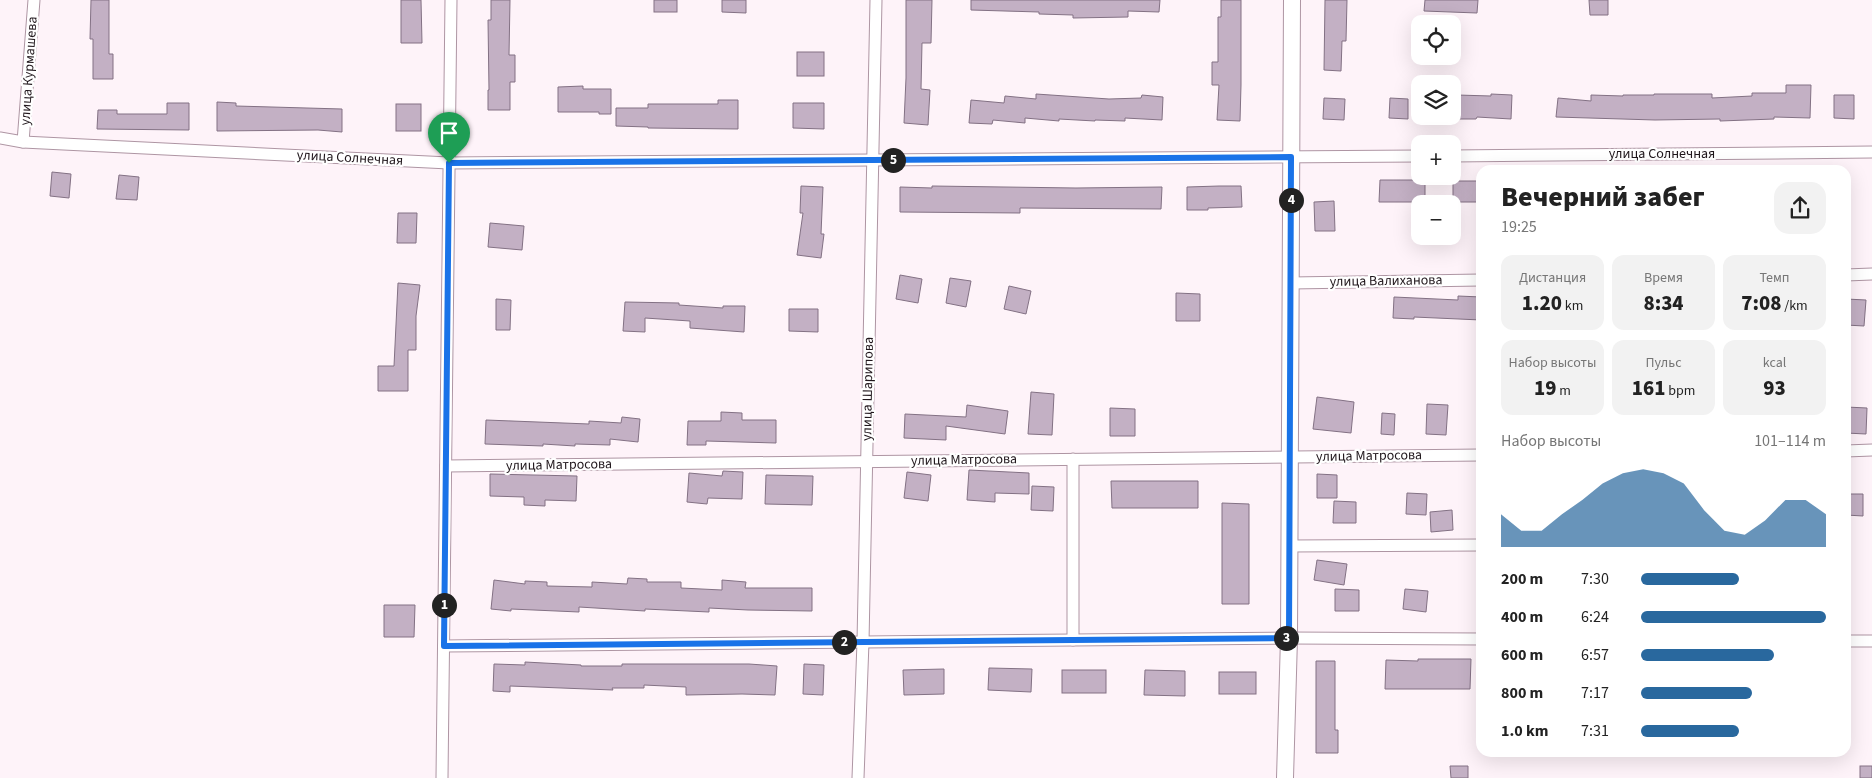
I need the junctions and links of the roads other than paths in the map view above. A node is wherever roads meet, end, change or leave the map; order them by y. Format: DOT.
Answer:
graph roads {
  1 [pos="34,0"];
  2 [pos="451,0"];
  3 [pos="876,0"];
  4 [pos="1292,0"];
  5 [pos="0,138"];
  6 [pos="23,142"];
  7 [pos="1872,152"];
  8 [pos="1411,156"];
  9 [pos="1461,156"];
  10 [pos="1291,157"];
  11 [pos="873,160"];
  12 [pos="449,163"];
  13 [pos="1872,274"];
  14 [pos="1851,275"];
  15 [pos="1476,280"];
  16 [pos="1291,282"];
  17 [pos="1872,450"];
  18 [pos="1851,451"];
  19 [pos="1476,455"];
  20 [pos="1290,457"];
  21 [pos="1072,459"];
  22 [pos="866,461"];
  23 [pos="446,466"];
  24 [pos="1476,545"];
  25 [pos="1289,546"];
  26 [pos="1289,638"];
  27 [pos="1476,639"];
  28 [pos="1073,640"];
  29 [pos="1851,641"];
  30 [pos="1872,641"];
  31 [pos="863,642"];
  32 [pos="444,646"];
  33 [pos="442,778"];
  34 [pos="858,778"];
  35 [pos="1285,778"];
  1 -- 6 [label="street, улица Курмашева"];
  2 -- 12 [label="street"];
  3 -- 11 [label="street, улица Шарипова"];
  4 -- 10 [label="street"];
  5 -- 6 [label="street, улица Солнечная"];
  6 -- 12 [label="street, улица Солнечная"];
  7 -- 9 [label="street, улица Солнечная"];
  8 -- 10 [label="street, улица Солнечная"];
  10 -- 11 [label="street, улица Солнечная"];
  10 -- 16 [label="street"];
  11 -- 12 [label="street, улица Солнечная"];
  11 -- 22 [label="street, улица Шарипова"];
  12 -- 23 [label="street"];
  13 -- 14 [label="street"];
  15 -- 16 [label="street, улица Валиханова"];
  16 -- 20 [label="street"];
  17 -- 18 [label="street"];
  19 -- 20 [label="street, улица Матросова"];
  20 -- 21 [label="street, улица Матросова"];
  20 -- 25 [label="street"];
  21 -- 22 [label="street, улица Матросова"];
  21 -- 28 [label="street"];
  22 -- 23 [label="street, улица Матросова"];
  22 -- 31 [label="street, улица Шарипова"];
  23 -- 32 [label="street"];
  24 -- 25 [label="street"];
  25 -- 26 [label="street"];
  26 -- 27 [label="street"];
  26 -- 28 [label="street"];
  26 -- 35 [label="street"];
  28 -- 31 [label="street"];
  29 -- 30 [label="street"];
  31 -- 32 [label="street"];
  31 -- 34 [label="street, улица Шарипова"];
  32 -- 33 [label="street"];
}
